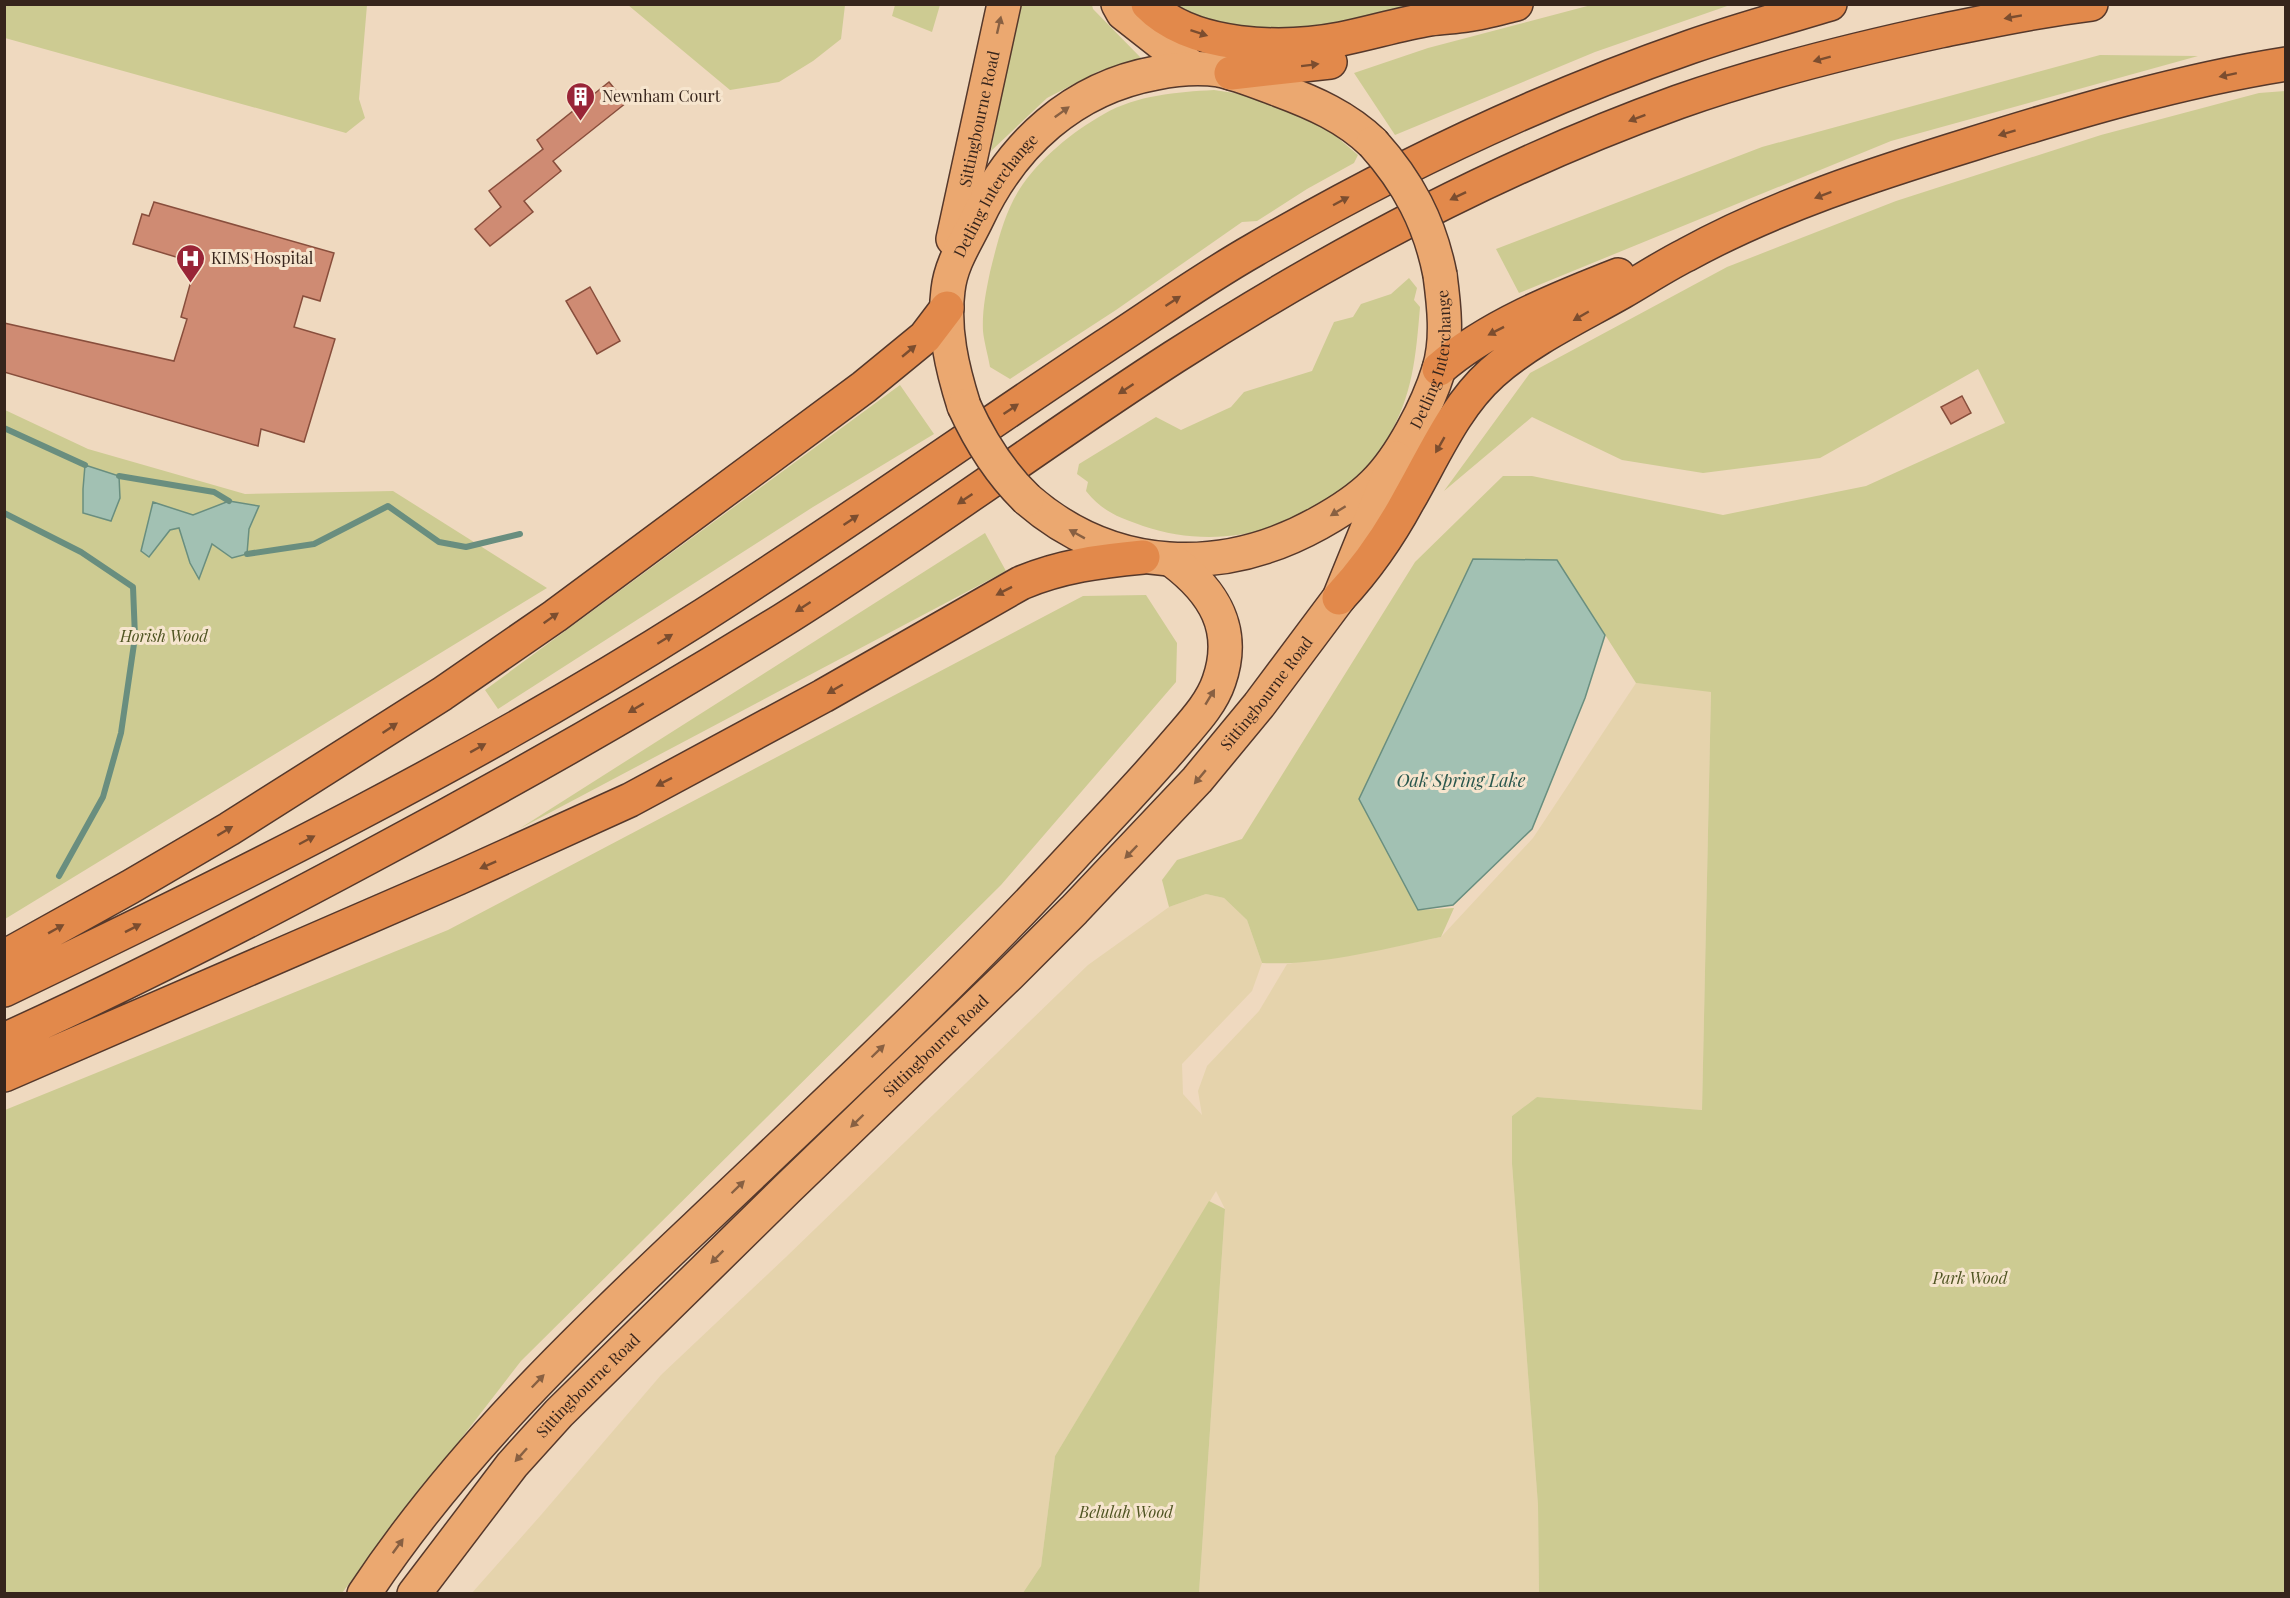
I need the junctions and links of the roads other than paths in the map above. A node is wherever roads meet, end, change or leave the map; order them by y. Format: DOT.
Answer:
graph roads {
  1 [pos="1004,4"];
  2 [pos="1118,4"];
  3 [pos="1148,4"];
  4 [pos="1516,4"];
  5 [pos="1830,4"];
  6 [pos="2091,4"];
  7 [pos="1468,15"];
  8 [pos="2286,64"];
  9 [pos="1193,68"];
  10 [pos="1230,73"];
  11 [pos="1686,255"];
  12 [pos="952,268"];
  13 [pos="947,308"];
  14 [pos="1439,369"];
  15 [pos="1396,458"];
  16 [pos="1158,559"];
  17 [pos="1339,598"];
  18 [pos="4,957"];
  19 [pos="4,990"];
  20 [pos="4,1040"];
  21 [pos="4,1075"];
  22 [pos="364,1593"];
  23 [pos="414,1593"];
  12 -- 1 [label="highway, Sittingbourne Road, one-way"];
  2 -- 9 [label="highway"];
  3 -- 7 [label="highway, one-way"];
  4 -- 7 [label="highway"];
  19 -- 5 [label="highway, one-way"];
  6 -- 20 [label="highway, one-way"];
  10 -- 7 [label="highway, one-way"];
  8 -- 11 [label="highway, one-way"];
  9 -- 10 [label="highway, Detling Interchange"];
  12 -- 9 [label="highway, Detling Interchange, one-way"];
  10 -- 14 [label="highway, Detling Interchange, bridge"];
  11 -- 14 [label="highway, one-way"];
  11 -- 17 [label="highway, one-way"];
  12 -- 13 [label="highway, Detling Interchange"];
  16 -- 13 [label="highway, Detling Interchange, one-way, bridge"];
  18 -- 13 [label="highway, one-way"];
  14 -- 15 [label="highway, Detling Interchange"];
  15 -- 16 [label="highway, Detling Interchange, one-way"];
  15 -- 17 [label="highway, Sittingbourne Road"];
  16 -- 21 [label="highway, one-way"];
  22 -- 16 [label="highway, one-way"];
  17 -- 23 [label="highway, Sittingbourne Road, one-way"];
}
